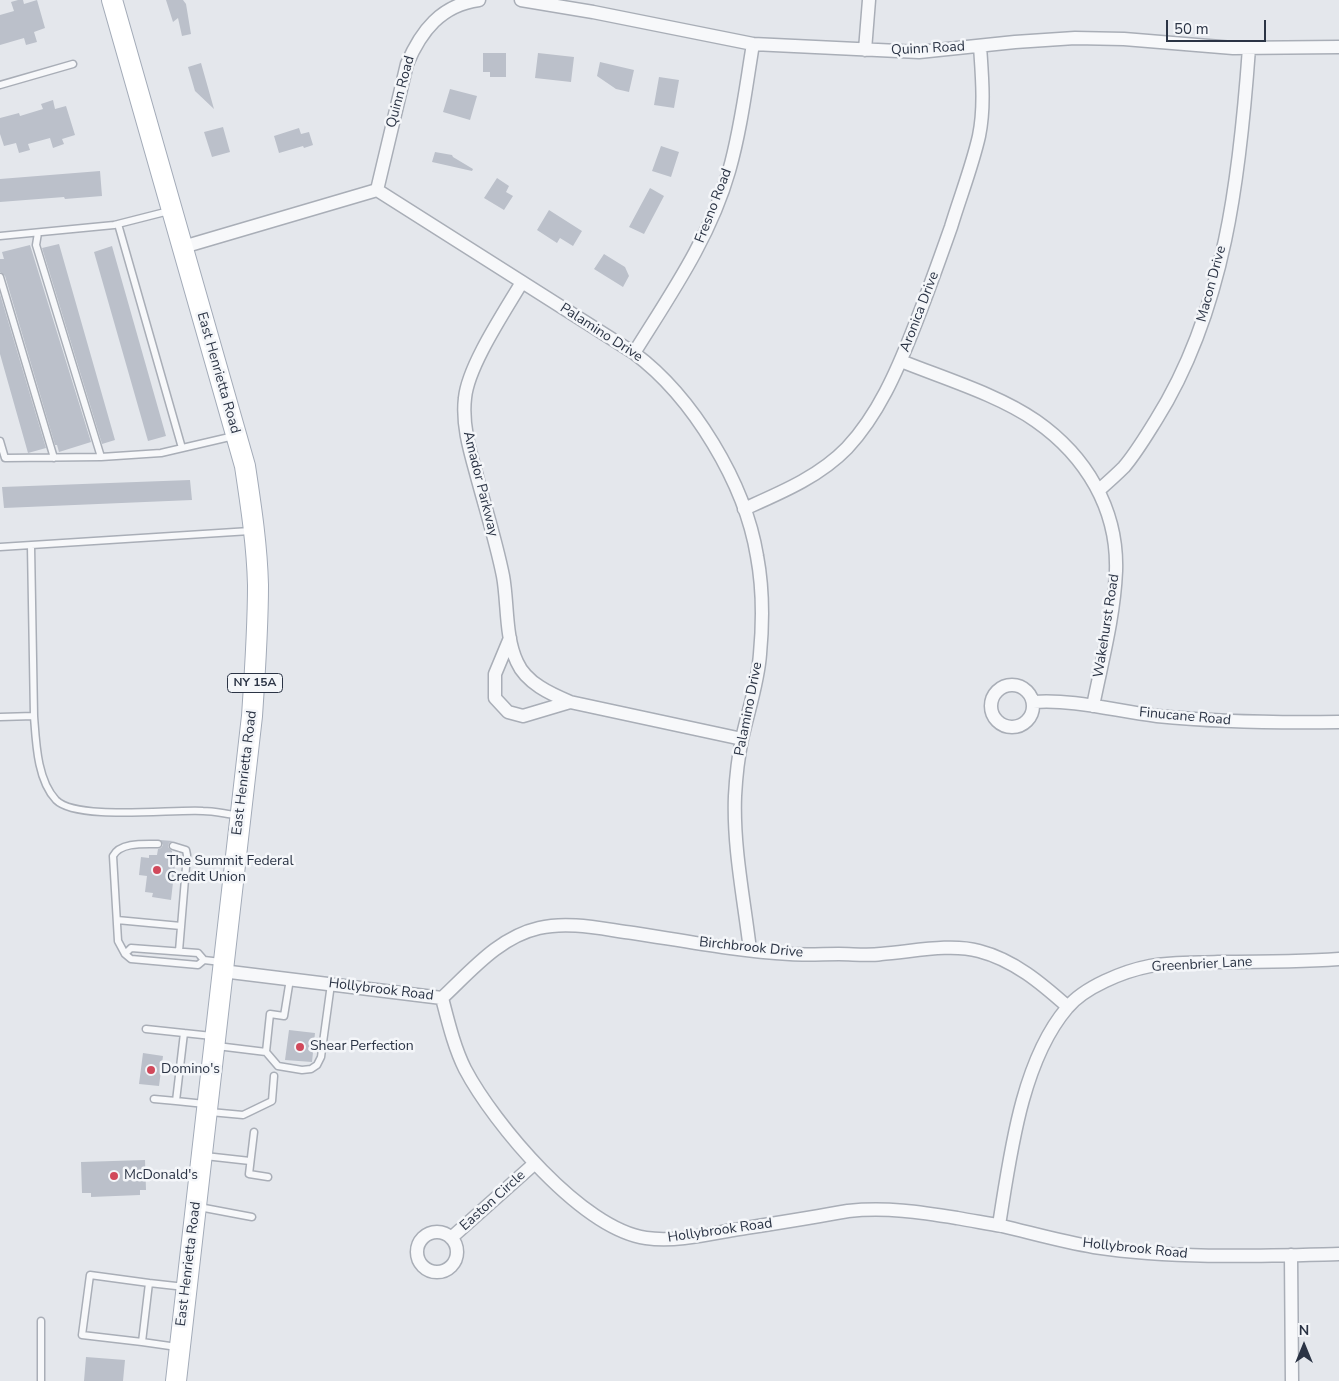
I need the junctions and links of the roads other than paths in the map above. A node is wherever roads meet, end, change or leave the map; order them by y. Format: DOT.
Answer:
graph roads {
  1 [pos="112,0"];
  2 [pos="479,0"];
  3 [pos="520,0"];
  4 [pos="869,0"];
  5 [pos="753,44"];
  6 [pos="980,46"];
  7 [pos="1339,47"];
  8 [pos="1249,48"];
  9 [pos="865,50"];
  10 [pos="73,64"];
  11 [pos="0,85"];
  12 [pos="377,190"];
  13 [pos="173,210"];
  14 [pos="118,224"];
  15 [pos="38,233"];
  16 [pos="0,236"];
  17 [pos="183,246"];
  18 [pos="0,277"];
  19 [pos="522,282"];
  20 [pos="634,353"];
  21 [pos="901,361"];
  22 [pos="236,435"];
  23 [pos="0,441"];
  24 [pos="182,448"];
  25 [pos="101,457"];
  26 [pos="54,458"];
  27 [pos="1099,490"];
  28 [pos="744,509"];
  29 [pos="254,531"];
  30 [pos="31,546"];
  31 [pos="0,547"];
  32 [pos="510,638"];
  33 [pos="570,702"];
  34 [pos="1033,702"];
  35 [pos="1093,706"];
  36 [pos="34,716"];
  37 [pos="0,717"];
  38 [pos="1339,722"];
  39 [pos="742,739"];
  40 [pos="240,816"];
  41 [pos="158,844"];
  42 [pos="173,846"];
  43 [pos="117,920"];
  44 [pos="181,926"];
  45 [pos="750,950"];
  46 [pos="179,951"];
  47 [pos="125,954"];
  48 [pos="1339,959"];
  49 [pos="217,964"];
  50 [pos="290,979"];
  51 [pos="331,984"];
  52 [pos="442,998"];
  53 [pos="1068,1007"];
  54 [pos="146,1029"];
  55 [pos="184,1033"];
  56 [pos="214,1041"];
  57 [pos="266,1052"];
  58 [pos="274,1076"];
  59 [pos="154,1099"];
  60 [pos="176,1101"];
  61 [pos="207,1108"];
  62 [pos="254,1132"];
  63 [pos="201,1155"];
  64 [pos="250,1161"];
  65 [pos="534,1164"];
  66 [pos="268,1176"];
  67 [pos="196,1206"];
  68 [pos="252,1217"];
  69 [pos="999,1225"];
  70 [pos="451,1238"];
  71 [pos="1339,1254"];
  72 [pos="1291,1255"];
  73 [pos="149,1282"];
  74 [pos="186,1287"];
  75 [pos="41,1321"];
  76 [pos="142,1342"];
  77 [pos="178,1348"];
  78 [pos="41,1381"];
  79 [pos="176,1381"];
  80 [pos="1292,1381"];
  1 -- 13 [label="main road, East Henrietta Road / NY 15A"];
  2 -- 12 [label="street, Quinn Road"];
  3 -- 5 [label="street, Quinn Road"];
  4 -- 9 [label="street"];
  5 -- 9 [label="street, Quinn Road"];
  5 -- 20 [label="street, Fresno Road"];
  6 -- 8 [label="street, Quinn Road"];
  6 -- 9 [label="street, Quinn Road"];
  6 -- 21 [label="street, Aronica Drive"];
  7 -- 8 [label="street, Quinn Road"];
  8 -- 27 [label="street, Macon Drive"];
  10 -- 11 [label="lane"];
  12 -- 17 [label="street"];
  12 -- 19 [label="street, Palamino Drive"];
  13 -- 14 [label="lane"];
  13 -- 17 [label="main road, East Henrietta Road / NY 15A"];
  14 -- 15 [label="lane"];
  14 -- 24 [label="lane"];
  15 -- 16 [label="lane"];
  15 -- 25 [label="lane"];
  17 -- 22 [label="main road, East Henrietta Road / NY 15A"];
  18 -- 26 [label="lane"];
  19 -- 20 [label="street, Palamino Drive"];
  19 -- 32 [label="street, Amador Parkway"];
  20 -- 28 [label="street, Palamino Drive"];
  21 -- 27 [label="street, Wakehurst Road"];
  21 -- 28 [label="street, Aronica Drive"];
  22 -- 24 [label="lane"];
  22 -- 29 [label="main road, East Henrietta Road / NY 15A"];
  23 -- 26 [label="lane"];
  24 -- 25 [label="lane"];
  25 -- 26 [label="lane"];
  27 -- 35 [label="street, Wakehurst Road"];
  28 -- 39 [label="street, Palamino Drive"];
  29 -- 30 [label="lane"];
  29 -- 40 [label="main road, East Henrietta Road / NY 15A"];
  30 -- 31 [label="lane"];
  30 -- 36 [label="lane"];
  32 -- 33 [label="street, Amador Parkway"];
  32 -- 33 [label="street, Amador Parkway"];
  33 -- 39 [label="street, Amador Parkway"];
  34 -- 35 [label="street, Finucane Road"];
  35 -- 38 [label="street, Finucane Road"];
  36 -- 37 [label="lane"];
  36 -- 40 [label="lane"];
  39 -- 45 [label="street, Palamino Drive"];
  40 -- 49 [label="main road, East Henrietta Road / NY 15A"];
  41 -- 43 [label="lane"];
  42 -- 44 [label="lane"];
  43 -- 44 [label="lane"];
  43 -- 47 [label="lane"];
  44 -- 46 [label="lane"];
  45 -- 52 [label="street, Birchbrook Drive"];
  45 -- 53 [label="street, Birchbrook Drive"];
  46 -- 47 [label="lane"];
  46 -- 49 [label="lane"];
  47 -- 49 [label="lane"];
  48 -- 53 [label="street, Greenbrier Lane"];
  49 -- 50 [label="street, Hollybrook Road"];
  49 -- 56 [label="main road, East Henrietta Road / NY 15A"];
  50 -- 51 [label="street, Hollybrook Road"];
  50 -- 57 [label="lane"];
  51 -- 52 [label="street, Hollybrook Road"];
  51 -- 57 [label="lane"];
  52 -- 65 [label="street, Hollybrook Road"];
  53 -- 69 [label="street, Greenbrier Lane"];
  54 -- 55 [label="lane"];
  55 -- 56 [label="lane"];
  55 -- 60 [label="lane"];
  56 -- 57 [label="lane"];
  56 -- 61 [label="main road, East Henrietta Road / NY 15A"];
  58 -- 61 [label="lane"];
  59 -- 60 [label="lane"];
  60 -- 61 [label="lane"];
  61 -- 63 [label="main road, East Henrietta Road / NY 15A"];
  62 -- 64 [label="lane"];
  63 -- 64 [label="lane"];
  63 -- 67 [label="main road, East Henrietta Road / NY 15A"];
  64 -- 66 [label="lane"];
  65 -- 69 [label="street, Hollybrook Road"];
  65 -- 70 [label="street, Easton Circle"];
  67 -- 68 [label="lane"];
  67 -- 74 [label="main road, East Henrietta Road / NY 15A"];
  69 -- 72 [label="street, Hollybrook Road"];
  71 -- 72 [label="street, Hollybrook Road"];
  72 -- 80 [label="street"];
  73 -- 74 [label="lane"];
  73 -- 76 [label="lane"];
  73 -- 76 [label="lane"];
  74 -- 77 [label="main road, East Henrietta Road / NY 15A"];
  75 -- 78 [label="lane"];
  76 -- 77 [label="lane"];
  77 -- 79 [label="main road, East Henrietta Road / NY 15A"];
}
